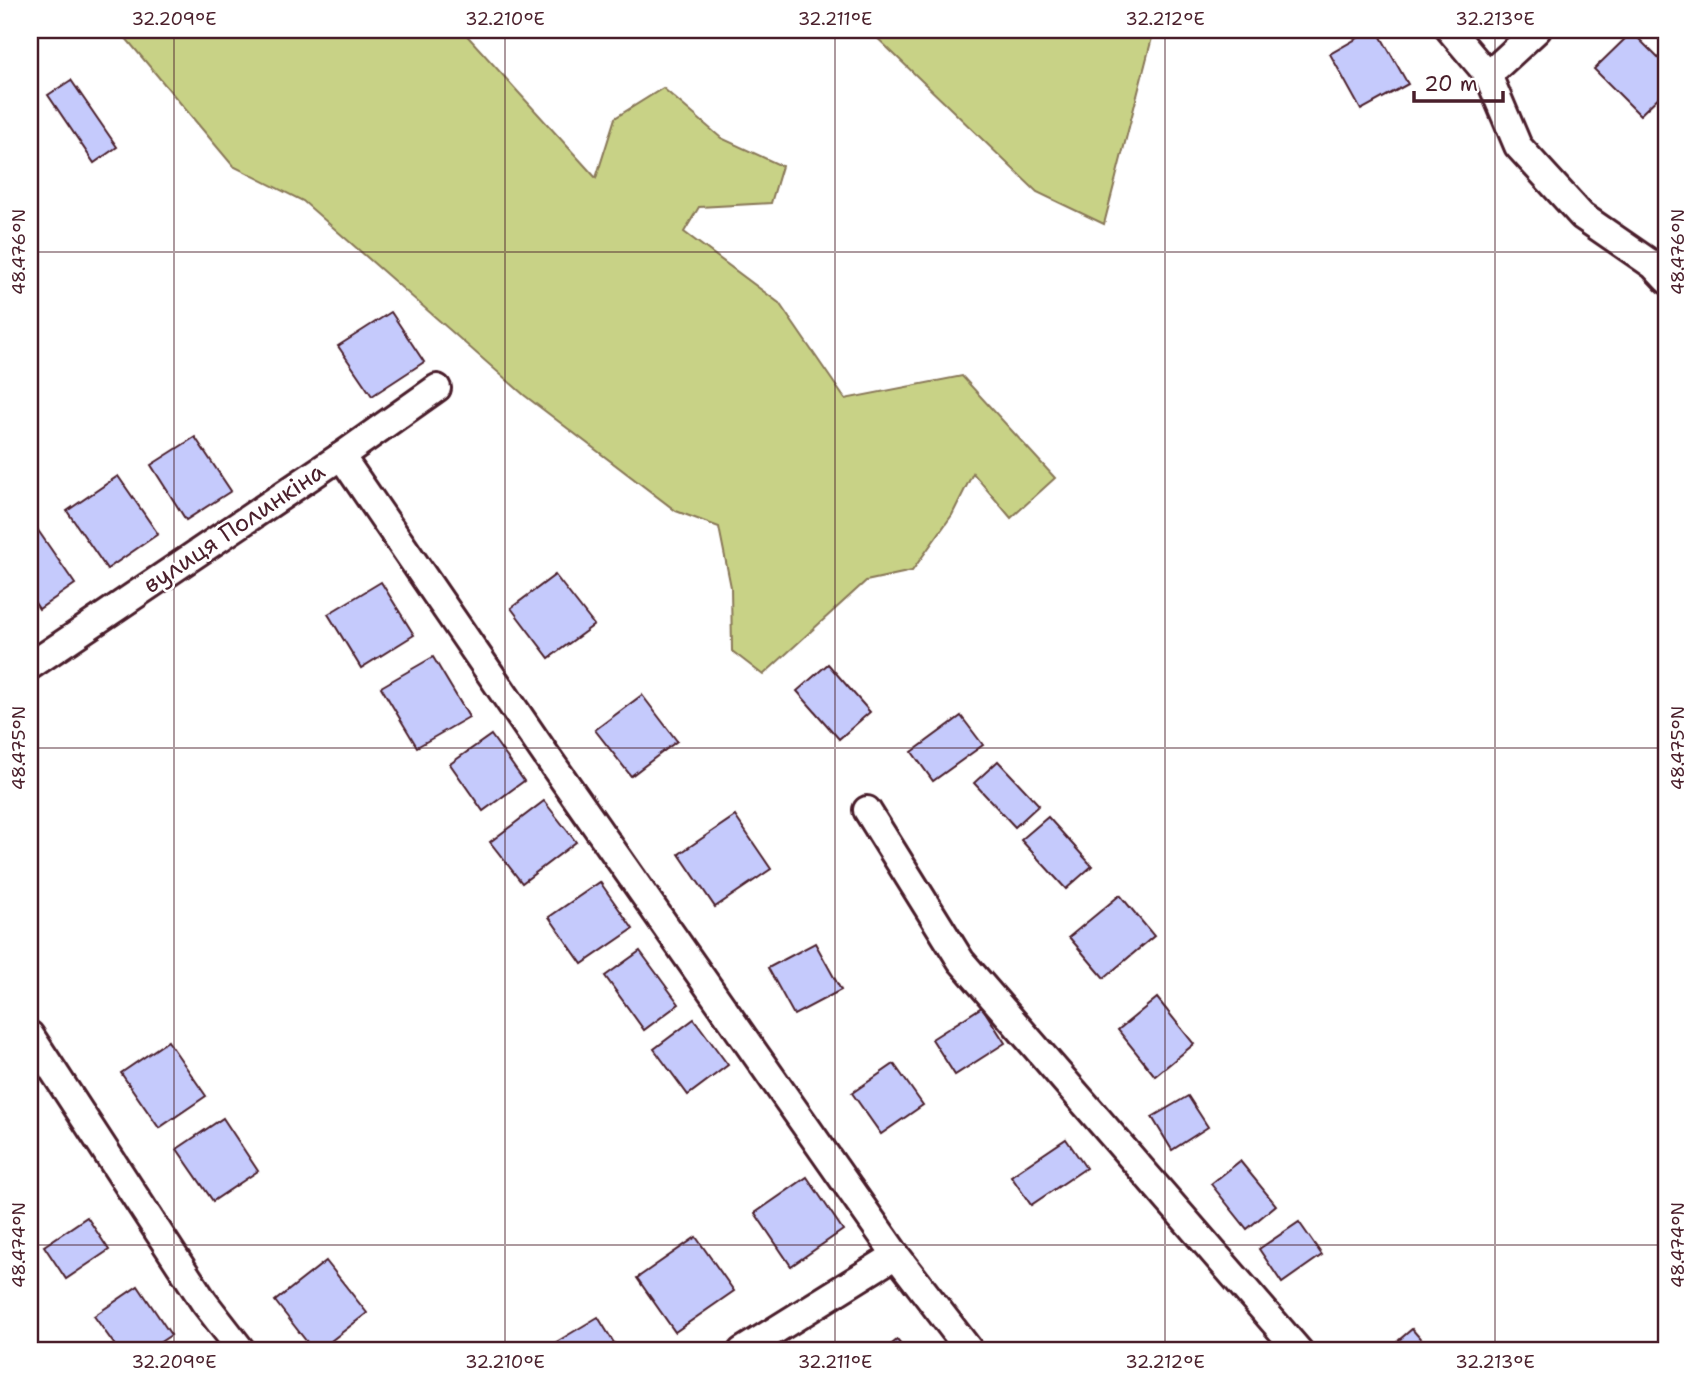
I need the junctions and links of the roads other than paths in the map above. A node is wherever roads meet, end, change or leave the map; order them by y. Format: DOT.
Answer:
graph roads {
  1 [pos="1450,30"];
  2 [pos="1537,30"];
  3 [pos="1488,75"];
  4 [pos="1667,279"];
  5 [pos="437,388"];
  6 [pos="341,456"];
  7 [pos="30,666"];
  8 [pos="867,810"];
  9 [pos="30,1035"];
  10 [pos="896,1255"];
  11 [pos="242,1351"];
  12 [pos="742,1351"];
  13 [pos="970,1351"];
  14 [pos="1299,1351"];
  1 -- 3 [label="street"];
  2 -- 3 [label="street"];
  3 -- 4 [label="street"];
  5 -- 6 [label="street, вулиця Полинкіна"];
  6 -- 7 [label="street, вулиця Полинкіна"];
  6 -- 10 [label="street"];
  8 -- 14 [label="street"];
  9 -- 11 [label="street"];
  10 -- 12 [label="street"];
  10 -- 13 [label="street"];
}
